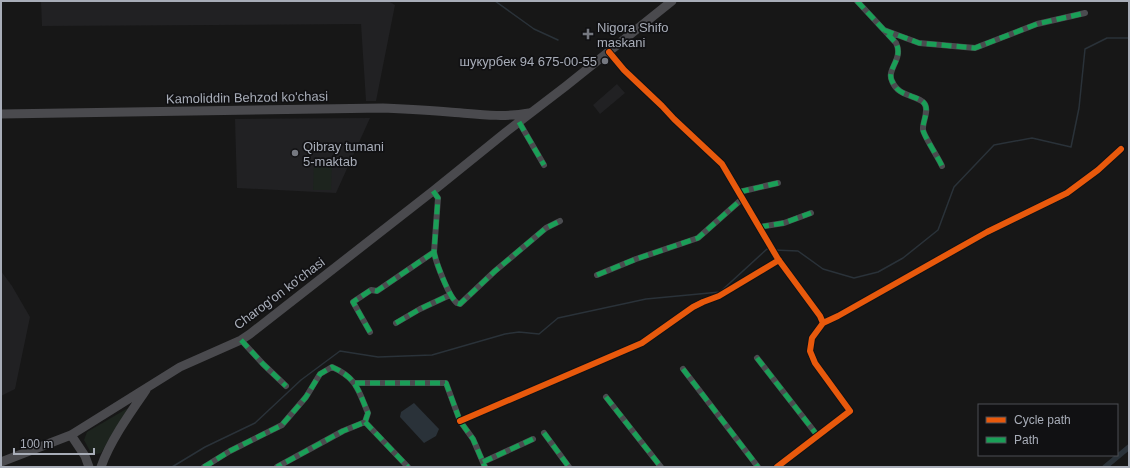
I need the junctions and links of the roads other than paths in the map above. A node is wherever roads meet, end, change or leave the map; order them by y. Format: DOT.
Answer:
graph roads {
  1 [pos="672,1"];
  2 [pos="857,1"];
  3 [pos="1085,13"];
  4 [pos="884,30"];
  5 [pos="609,52"];
  6 [pos="529,113"];
  7 [pos="1,114"];
  8 [pos="494,116"];
  9 [pos="519,122"];
  10 [pos="506,132"];
  11 [pos="1121,149"];
  12 [pos="544,165"];
  13 [pos="942,166"];
  14 [pos="778,184"];
  15 [pos="433,191"];
  16 [pos="740,195"];
  17 [pos="811,213"];
  18 [pos="560,221"];
  19 [pos="759,227"];
  20 [pos="434,252"];
  21 [pos="778,259"];
  22 [pos="597,275"];
  23 [pos="450,295"];
  24 [pos="396,323"];
  25 [pos="823,323"];
  26 [pos="370,332"];
  27 [pos="241,340"];
  28 [pos="757,358"];
  29 [pos="683,369"];
  30 [pos="355,383"];
  31 [pos="286,386"];
  32 [pos="148,388"];
  33 [pos="606,398"];
  34 [pos="460,421"];
  35 [pos="364,422"];
  36 [pos="544,433"];
  37 [pos="71,435"];
  38 [pos="817,435"];
  39 [pos="533,439"];
  40 [pos="1,462"];
  41 [pos="484,465"];
  42 [pos="90,467"];
  43 [pos="100,467"];
  44 [pos="204,467"];
  45 [pos="277,467"];
  46 [pos="408,467"];
  47 [pos="569,467"];
  48 [pos="661,467"];
  49 [pos="758,467"];
  50 [pos="777,467"];
  1 -- 5 [label="main road, Charog'on ko'chasi"];
  2 -- 4 [label="street"];
  3 -- 4 [label="street"];
  4 -- 13 [label="street"];
  5 -- 6 [label="main road, Charog'on ko'chasi"];
  5 -- 16 [label="street"];
  6 -- 8 [label="main road, Kamoliddin Behzod ko'chasi"];
  6 -- 9 [label="main road, Charog'on ko'chasi"];
  7 -- 8 [label="main road, Kamoliddin Behzod ko'chasi"];
  8 -- 10 [label="main road"];
  9 -- 10 [label="main road, Charog'on ko'chasi"];
  9 -- 12 [label="street"];
  10 -- 15 [label="main road, Charog'on ko'chasi"];
  11 -- 25 [label="street"];
  14 -- 16 [label="street"];
  15 -- 20 [label="street"];
  15 -- 27 [label="main road, Charog'on ko'chasi"];
  16 -- 19 [label="street"];
  16 -- 22 [label="street"];
  17 -- 19 [label="street"];
  18 -- 23 [label="street"];
  19 -- 21 [label="street"];
  20 -- 23 [label="street"];
  20 -- 26 [label="street"];
  21 -- 25 [label="street"];
  21 -- 34 [label="street"];
  23 -- 24 [label="street"];
  25 -- 38 [label="street"];
  27 -- 31 [label="street"];
  27 -- 32 [label="main road, Charog'on ko'chasi"];
  28 -- 38 [label="street"];
  29 -- 49 [label="street"];
  30 -- 34 [label="street"];
  30 -- 35 [label="street"];
  30 -- 44 [label="street"];
  32 -- 37 [label="main road, Charog'on ko'chasi"];
  32 -- 43 [label="main road"];
  33 -- 48 [label="street"];
  34 -- 41 [label="street"];
  35 -- 45 [label="street"];
  35 -- 46 [label="street"];
  36 -- 47 [label="street"];
  37 -- 40 [label="main road, Charog'on ko'chasi"];
  37 -- 42 [label="main road"];
  38 -- 50 [label="street"];
  39 -- 41 [label="street"];
}
